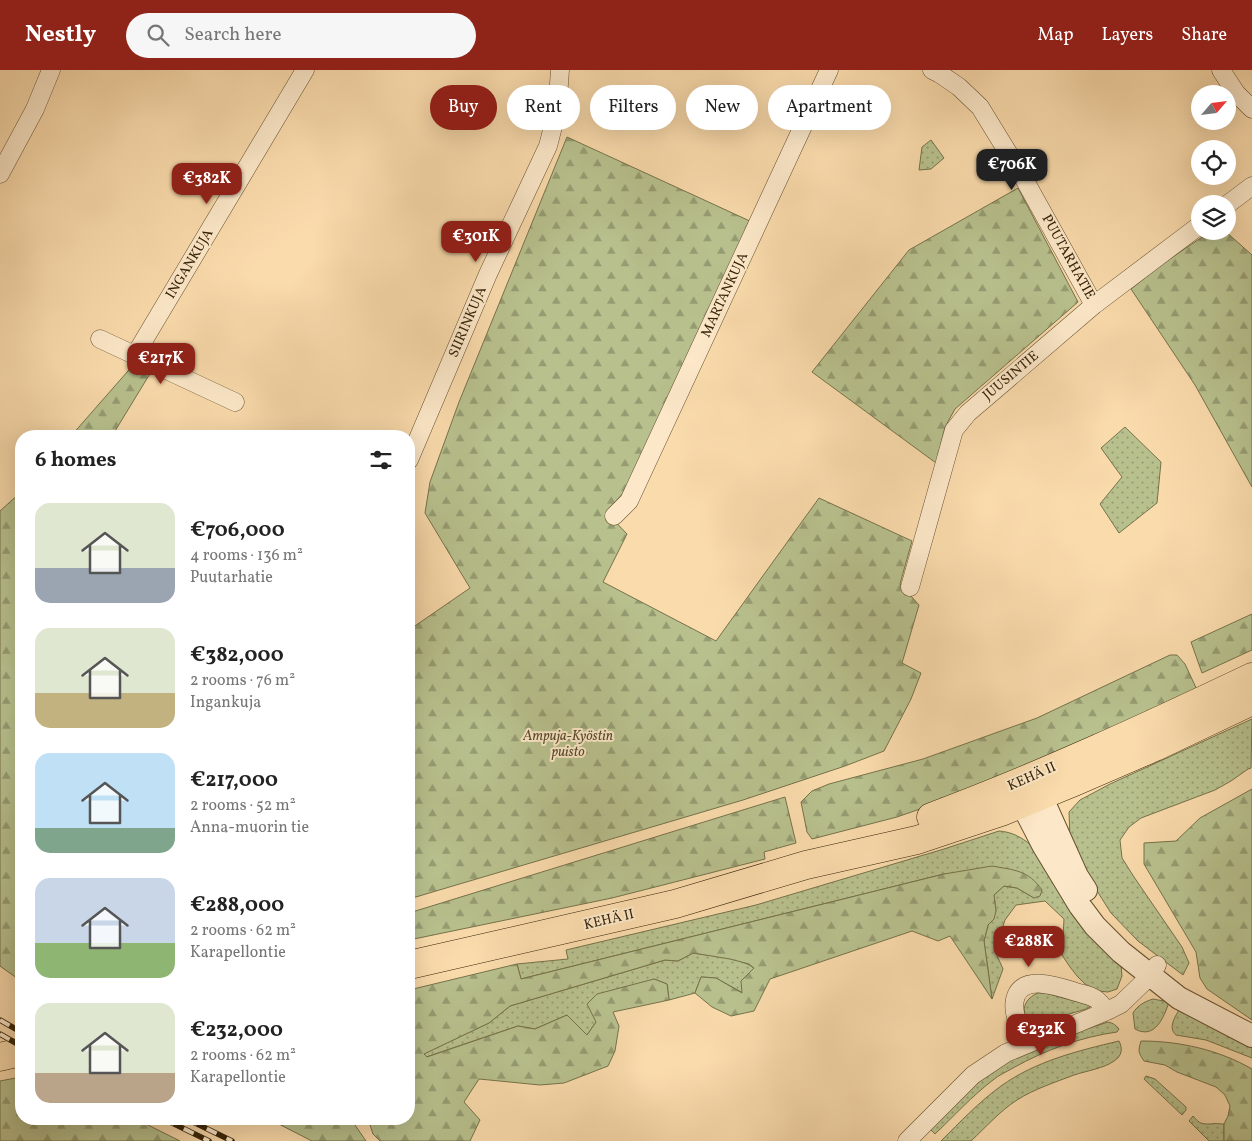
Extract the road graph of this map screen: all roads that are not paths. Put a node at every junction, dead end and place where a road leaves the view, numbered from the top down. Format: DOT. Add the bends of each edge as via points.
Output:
graph roads {
  1 [pos="50,70"];
  2 [pos="305,70"];
  3 [pos="560,70"];
  4 [pos="829,70"];
  5 [pos="932,70"];
  6 [pos="1222,70"];
  7 [pos="1252,109"];
  8 [pos="0,174"];
  9 [pos="1252,186"];
  10 [pos="1236,198"];
  11 [pos="1191,232"];
  12 [pos="1094,305"];
  13 [pos="100,339"];
  14 [pos="135,355"];
  15 [pos="235,402"];
  16 [pos="415,446"];
  17 [pos="614,516"];
  18 [pos="910,587"];
  19 [pos="1252,677"];
  20 [pos="1252,701"];
  21 [pos="1030,793"];
  22 [pos="415,964"];
  23 [pos="1153,970"];
  24 [pos="1107,1011"];
  25 [pos="1252,1035"];
  26 [pos="1027,1044"];
  27 [pos="15,1053"];
  28 [pos="0,1057"];
  29 [pos="907,1141"];
  1 -- 8 [label="street" via="35,109"];
  2 -- 14 [label="street, INGANKUJA"];
  3 -- 16 [label="street, SIIRINKUJA" via="557,111 548,146 488,274"];
  4 -- 17 [label="street, MARTANKUJA" via="629,501"];
  5 -- 12 [label="street, PUUTARHATIE" via="980,106 1024,177"];
  6 -- 7 [label="street" via="1236,93"];
  9 -- 10 [label="street"];
  11 -- 12 [label="street, JUUSINTIE"];
  12 -- 18 [label="street, JUUSINTIE" via="968,412 954,430"];
  13 -- 14 [label="street"];
  14 -- 15 [label="street"];
  19 -- 21 [label="highway, KEHÄ II" via="1146,727"];
  20 -- 21 [label="highway, KEHÄ II" via="1155,747"];
  21 -- 22 [label="highway, KEHÄ II" via="982,819 917,840 806,865 675,904"];
  21 -- 23 [label="street" via="1043,845 1080,906 1121,952"];
  23 -- 24 [label="street" via="1121,1004"];
  23 -- 25 [label="street" via="1179,998"];
  24 -- 26 [label="street"];
  24 -- 26 [label="street" via="1096,998 1051,984 1028,984 1019,991 1015,1004"];
  26 -- 29 [label="street" via="1006,1052 973,1075"];
  27 -- 28 [label="highway"];
}
